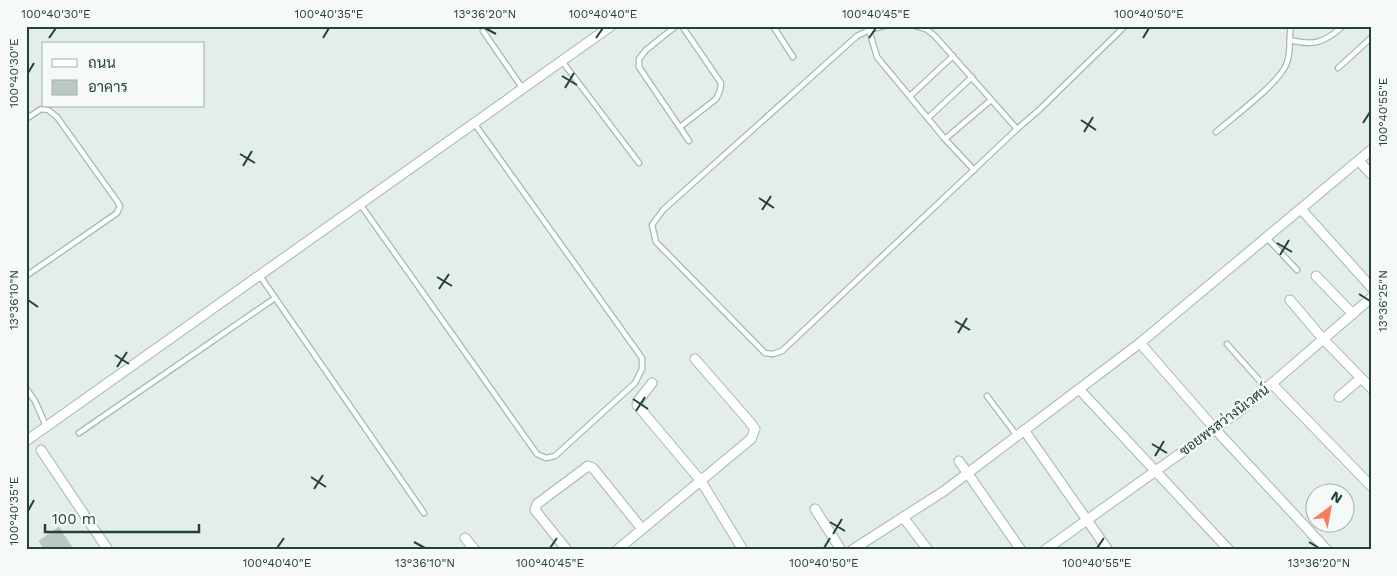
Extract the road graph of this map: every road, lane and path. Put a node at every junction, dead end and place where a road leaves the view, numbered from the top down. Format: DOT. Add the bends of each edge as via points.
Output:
graph roads {
  1 [pos="611,26"];
  2 [pos="676,26"];
  3 [pos="682,26"];
  4 [pos="773,26"];
  5 [pos="884,26"];
  6 [pos="915,26"];
  7 [pos="1125,26"];
  8 [pos="1291,26"];
  9 [pos="1343,26"];
  10 [pos="869,30"];
  11 [pos="483,31"];
  12 [pos="1371,38"];
  13 [pos="1290,40"];
  14 [pos="953,56"];
  15 [pos="793,57"];
  16 [pos="562,61"];
  17 [pos="1338,68"];
  18 [pos="972,78"];
  19 [pos="523,89"];
  20 [pos="910,96"];
  21 [pos="991,100"];
  22 [pos="928,118"];
  23 [pos="26,119"];
  24 [pos="474,123"];
  25 [pos="680,127"];
  26 [pos="1017,129"];
  27 [pos="1216,132"];
  28 [pos="945,139"];
  29 [pos="689,141"];
  30 [pos="1371,150"];
  31 [pos="1359,161"];
  32 [pos="639,163"];
  33 [pos="974,170"];
  34 [pos="1371,174"];
  35 [pos="360,204"];
  36 [pos="1301,209"];
  37 [pos="1267,238"];
  38 [pos="1297,270"];
  39 [pos="26,276"];
  40 [pos="260,276"];
  41 [pos="1316,276"];
  42 [pos="1371,287"];
  43 [pos="274,298"];
  44 [pos="1371,298"];
  45 [pos="1290,300"];
  46 [pos="1353,314"];
  47 [pos="1324,339"];
  48 [pos="1140,343"];
  49 [pos="1228,344"];
  50 [pos="696,360"];
  51 [pos="1361,378"];
  52 [pos="652,383"];
  53 [pos="1269,386"];
  54 [pos="26,388"];
  55 [pos="1371,388"];
  56 [pos="1079,389"];
  57 [pos="987,396"];
  58 [pos="1339,397"];
  59 [pos="47,427"];
  60 [pos="1214,429"];
  61 [pos="79,432"];
  62 [pos="1021,433"];
  63 [pos="26,441"];
  64 [pos="42,450"];
  65 [pos="959,461"];
  66 [pos="1156,470"];
  67 [pos="967,474"];
  68 [pos="701,481"];
  69 [pos="1371,486"];
  70 [pos="815,510"];
  71 [pos="424,513"];
  72 [pos="903,517"];
  73 [pos="1087,520"];
  74 [pos="642,529"];
  75 [pos="465,538"];
  76 [pos="1322,548"];
  77 [pos="108,550"];
  78 [pos="475,550"];
  79 [pos="567,550"];
  80 [pos="617,550"];
  81 [pos="743,550"];
  82 [pos="841,550"];
  83 [pos="852,550"];
  84 [pos="928,550"];
  85 [pos="1021,550"];
  86 [pos="1045,550"];
  87 [pos="1108,550"];
  88 [pos="1229,550"];
  1 -- 16 [label="street"];
  2 -- 25 [label="lane" via="646,50 639,59 639,67"];
  3 -- 25 [label="lane" via="721,83 716,99"];
  4 -- 15 [label="lane"];
  5 -- 10 [label="lane"];
  6 -- 14 [label="lane" via="935,36"];
  7 -- 26 [label="lane"];
  8 -- 13 [label="lane"];
  9 -- 13 [label="lane" via="1322,42 1306,44"];
  10 -- 20 [label="lane" via="878,57"];
  10 -- 33 [label="lane" via="857,36 663,210 652,225 656,242 765,353 773,354 782,351"];
  11 -- 19 [label="lane"];
  12 -- 17 [label="lane"];
  13 -- 27 [label="lane" via="1286,65 1275,81"];
  14 -- 18 [label="lane"];
  14 -- 20 [label="lane"];
  16 -- 19 [label="street"];
  16 -- 32 [label="lane"];
  18 -- 21 [label="lane"];
  18 -- 22 [label="lane"];
  19 -- 24 [label="street"];
  20 -- 22 [label="lane"];
  21 -- 26 [label="lane"];
  21 -- 28 [label="lane"];
  22 -- 28 [label="lane"];
  23 -- 39 [label="lane" via="41,109 57,117 120,206 117,213"];
  24 -- 35 [label="street"];
  24 -- 35 [label="lane" via="642,358 642,369 635,383 555,456 546,458 537,454"];
  25 -- 29 [label="lane"];
  26 -- 33 [label="lane"];
  28 -- 33 [label="lane"];
  30 -- 31 [label="street"];
  31 -- 34 [label="street"];
  31 -- 36 [label="street"];
  35 -- 40 [label="street"];
  36 -- 37 [label="street"];
  36 -- 42 [label="street"];
  37 -- 38 [label="lane"];
  37 -- 48 [label="street"];
  40 -- 43 [label="lane"];
  40 -- 59 [label="street"];
  41 -- 46 [label="street"];
  43 -- 61 [label="lane"];
  43 -- 71 [label="lane"];
  44 -- 46 [label="street, ซอยพรสว่างนิเวศน์"];
  45 -- 47 [label="street"];
  46 -- 47 [label="street, ซอยพรสว่างนิเวศน์"];
  47 -- 51 [label="street"];
  47 -- 53 [label="street, ซอยพรสว่างนิเวศน์"];
  48 -- 56 [label="street"];
  48 -- 60 [label="street"];
  49 -- 53 [label="lane"];
  50 -- 68 [label="street" via="755,430 751,439"];
  51 -- 55 [label="street"];
  51 -- 58 [label="street"];
  52 -- 68 [label="street" via="637,405"];
  53 -- 60 [label="street, ซอยพรสว่างนิเวศน์"];
  53 -- 69 [label="street"];
  54 -- 59 [label="lane"];
  56 -- 62 [label="street"];
  56 -- 66 [label="street"];
  57 -- 62 [label="lane"];
  59 -- 63 [label="street"];
  60 -- 66 [label="street, ซอยพรสว่างนิเวศน์"];
  60 -- 76 [label="street"];
  62 -- 67 [label="street"];
  62 -- 73 [label="street"];
  64 -- 77 [label="street"];
  65 -- 67 [label="street"];
  66 -- 73 [label="street, ซอยพรสว่างนิเวศน์"];
  66 -- 88 [label="street"];
  67 -- 72 [label="street"];
  67 -- 85 [label="street"];
  68 -- 74 [label="street"];
  68 -- 81 [label="street"];
  70 -- 82 [label="street"];
  72 -- 83 [label="street"];
  72 -- 84 [label="street"];
  73 -- 86 [label="street, ซอยพรสว่างนิเวศน์"];
  73 -- 87 [label="street"];
  74 -- 79 [label="street" via="588,466 535,508"];
  74 -- 80 [label="street"];
  75 -- 78 [label="street"];
}
